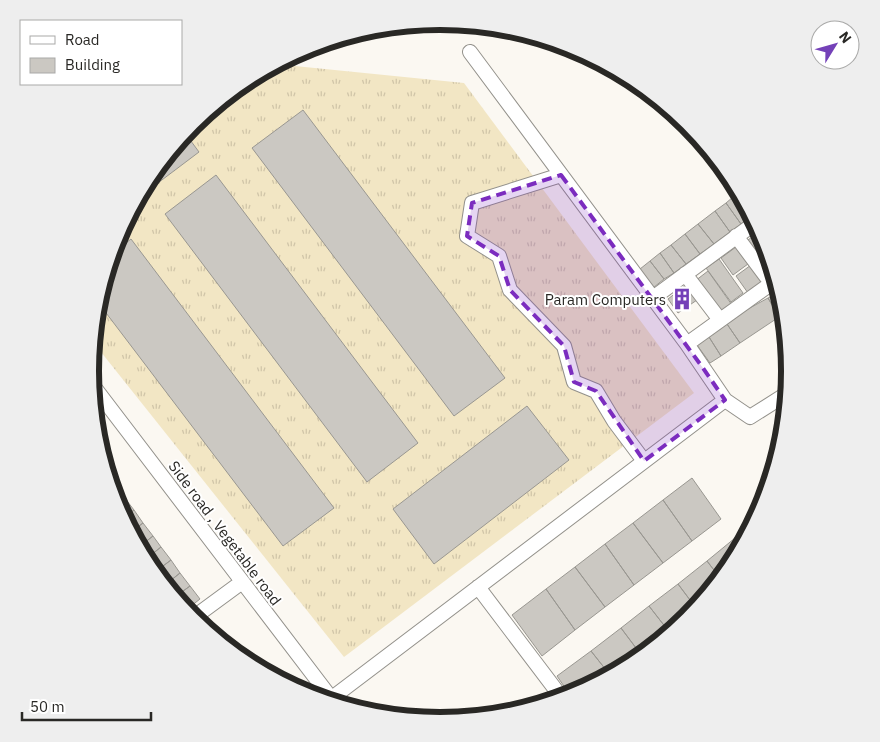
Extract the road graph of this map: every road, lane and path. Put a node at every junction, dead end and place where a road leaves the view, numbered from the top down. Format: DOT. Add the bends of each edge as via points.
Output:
graph roads {
  1 [pos="470,52"];
  2 [pos="562,174"];
  3 [pos="749,227"];
  4 [pos="736,236"];
  5 [pos="766,271"];
  6 [pos="685,274"];
  7 [pos="769,284"];
  8 [pos="653,298"];
  9 [pos="720,320"];
  10 [pos="687,344"];
  11 [pos="100,395"];
  12 [pos="780,398"];
  13 [pos="725,400"];
  14 [pos="644,460"];
  15 [pos="242,582"];
  16 [pos="478,587"];
  17 [pos="200,613"];
  18 [pos="557,691"];
  19 [pos="324,692"];
  20 [pos="337,696"];
  1 -- 2 [label="street"];
  2 -- 8 [label="street"];
  2 -- 14 [label="street" via="472,203 467,236 499,256 510,290 564,346 574,382 596,391"];
  3 -- 4 [label="street"];
  4 -- 5 [label="street"];
  4 -- 6 [label="street"];
  6 -- 8 [label="street"];
  6 -- 9 [label="street"];
  7 -- 9 [label="street"];
  8 -- 10 [label="street"];
  9 -- 10 [label="street"];
  10 -- 13 [label="street"];
  11 -- 15 [label="street, Side road , Vegetable road"];
  12 -- 13 [label="street" via="750,417"];
  13 -- 14 [label="street"];
  14 -- 16 [label="street"];
  15 -- 17 [label="street"];
  15 -- 19 [label="street, Side road , Vegetable road"];
  16 -- 18 [label="street"];
  16 -- 20 [label="street"];
}
